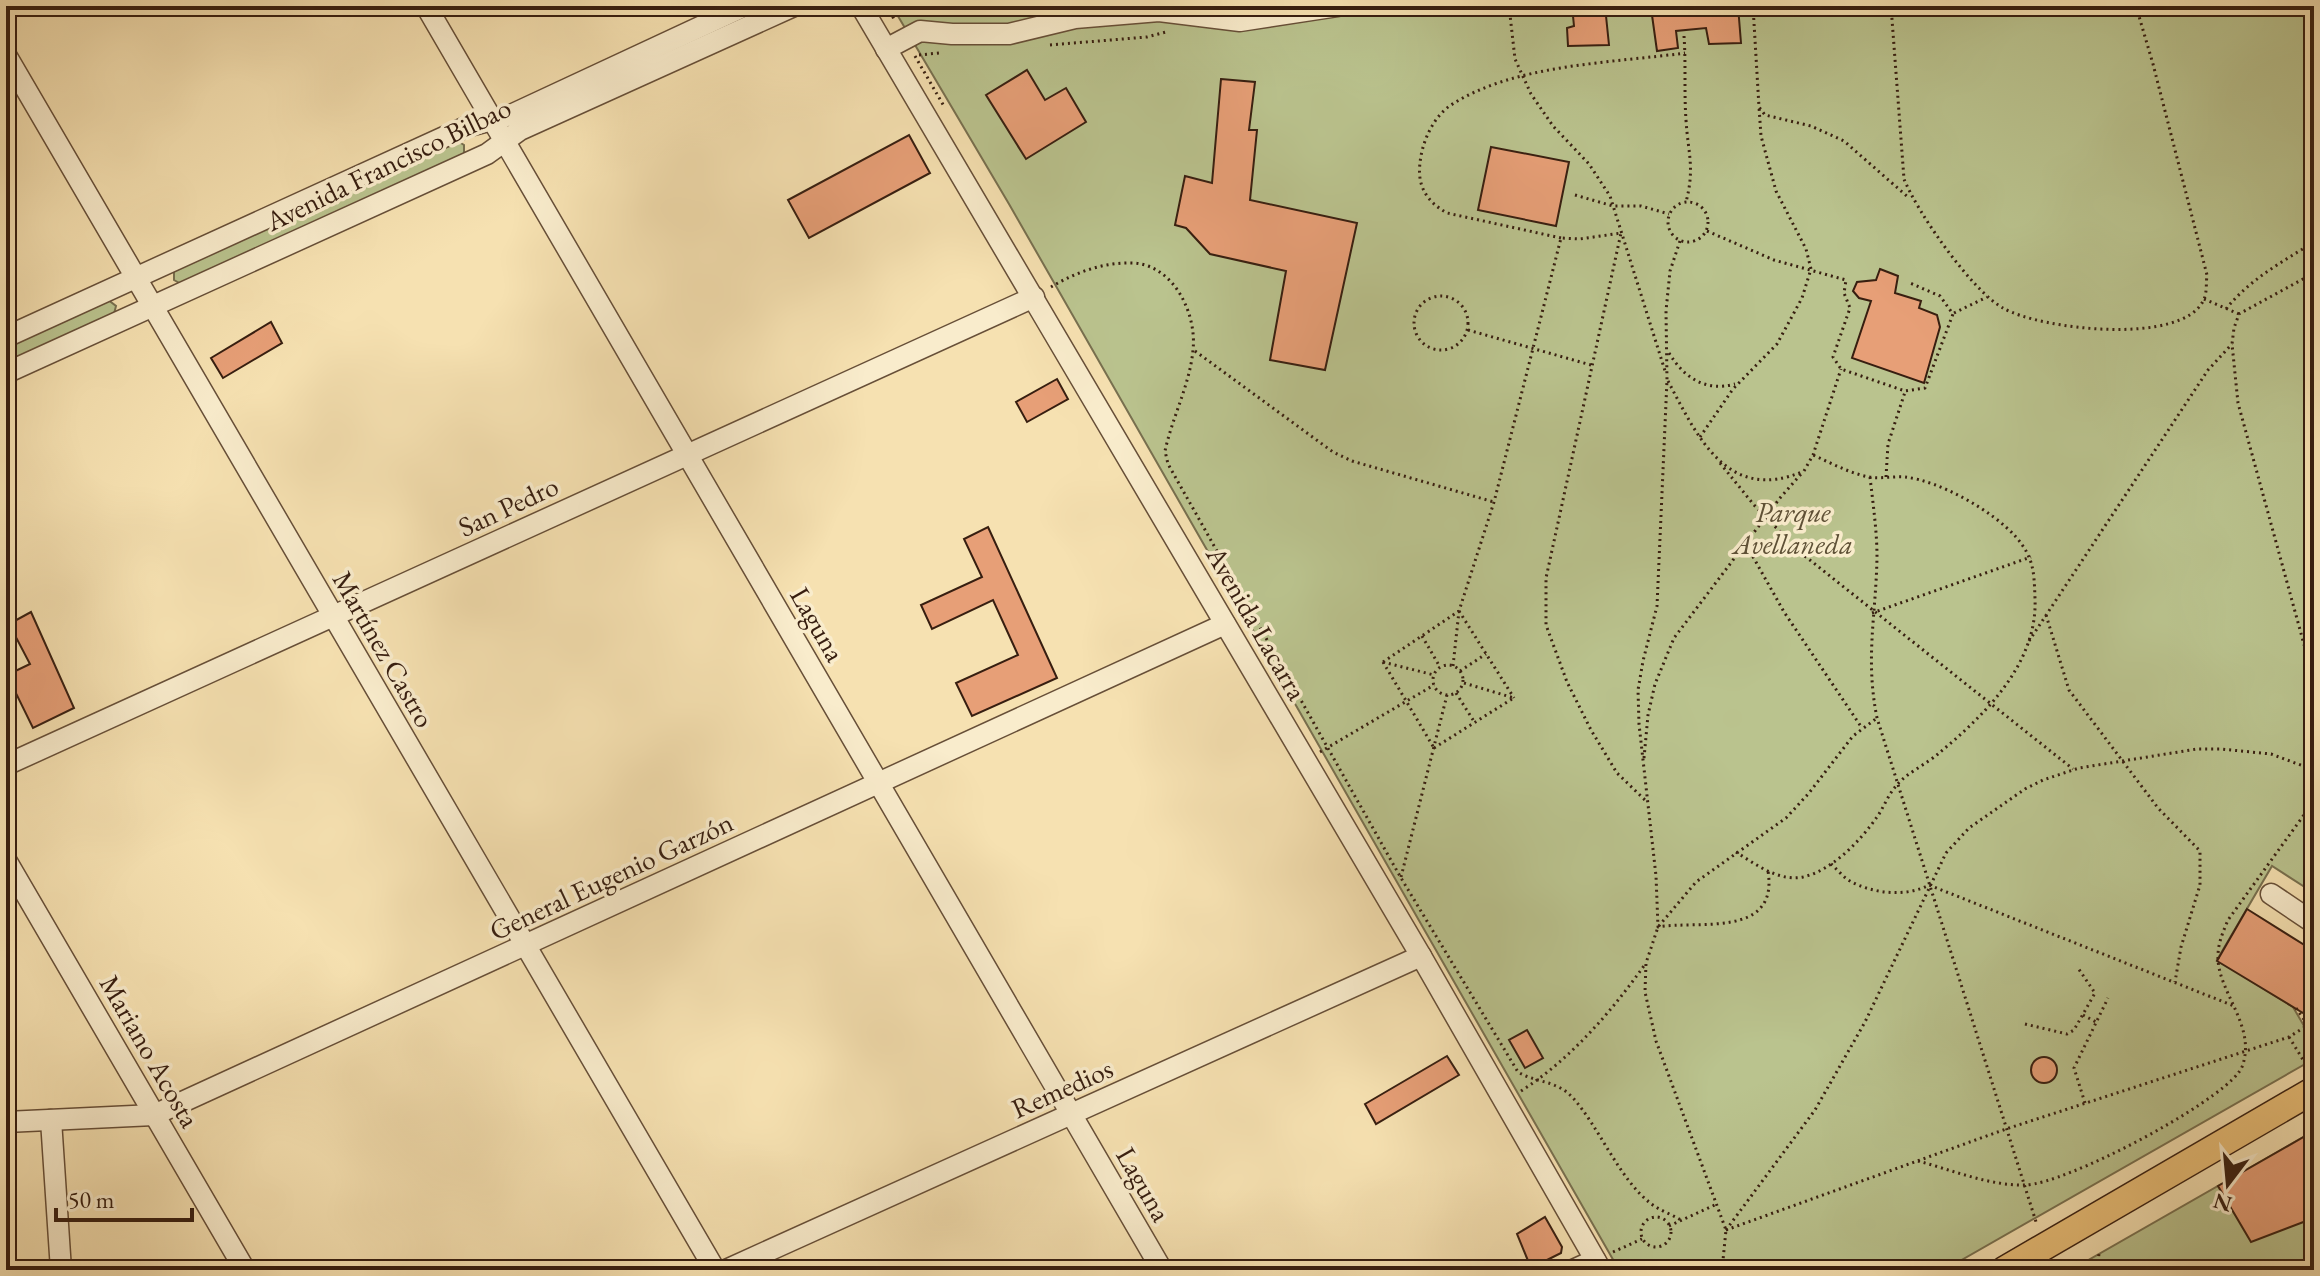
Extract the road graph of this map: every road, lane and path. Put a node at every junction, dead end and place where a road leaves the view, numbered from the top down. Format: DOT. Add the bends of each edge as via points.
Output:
graph roads {
  1 [pos="426,6"];
  2 [pos="745,6"];
  3 [pos="794,6"];
  4 [pos="861,6"];
  5 [pos="1374,6"];
  6 [pos="1509,6"];
  7 [pos="1753,6"];
  8 [pos="1891,6"];
  9 [pos="2136,6"];
  10 [pos="1341,8"];
  11 [pos="1170,30"];
  12 [pos="1684,36"];
  13 [pos="1039,46"];
  14 [pos="886,49"];
  15 [pos="946,53"];
  16 [pos="1685,53"];
  17 [pos="6,55"];
  18 [pos="915,55"];
  19 [pos="1522,74"];
  20 [pos="1759,107"];
  21 [pos="492,120"];
  22 [pos="504,142"];
  23 [pos="1575,195"];
  24 [pos="1912,201"];
  25 [pos="1686,202"];
  26 [pos="1613,206"];
  27 [pos="1669,214"];
  28 [pos="1707,231"];
  29 [pos="1621,233"];
  30 [pos="1561,238"];
  31 [pos="1680,241"];
  32 [pos="2314,242"];
  33 [pos="1811,269"];
  34 [pos="2314,273"];
  35 [pos="135,277"];
  36 [pos="1910,283"];
  37 [pos="1034,297"];
  38 [pos="1987,297"];
  39 [pos="2204,299"];
  40 [pos="152,307"];
  41 [pos="2226,309"];
  42 [pos="1953,314"];
  43 [pos="2239,314"];
  44 [pos="1468,330"];
  45 [pos="6,337"];
  46 [pos="2232,344"];
  47 [pos="1534,348"];
  48 [pos="1194,350"];
  49 [pos="1666,350"];
  50 [pos="1592,366"];
  51 [pos="1841,369"];
  52 [pos="6,373"];
  53 [pos="1667,380"];
  54 [pos="1739,383"];
  55 [pos="1905,391"];
  56 [pos="1700,437"];
  57 [pos="687,455"];
  58 [pos="1813,455"];
  59 [pos="1715,457"];
  60 [pos="1804,471"];
  61 [pos="1870,477"];
  62 [pos="1886,477"];
  63 [pos="1494,502"];
  64 [pos="1766,518"];
  65 [pos="1747,546"];
  66 [pos="2031,557"];
  67 [pos="1459,611"];
  68 [pos="1872,613"];
  69 [pos="2046,615"];
  70 [pos="334,618"];
  71 [pos="1225,624"];
  72 [pos="1422,636"];
  73 [pos="2028,643"];
  74 [pos="1486,654"];
  75 [pos="1383,662"];
  76 [pos="1453,666"];
  77 [pos="1440,667"];
  78 [pos="1460,671"];
  79 [pos="1434,675"];
  80 [pos="2314,681"];
  81 [pos="1463,683"];
  82 [pos="1434,685"];
  83 [pos="1456,693"];
  84 [pos="1447,695"];
  85 [pos="1514,698"];
  86 [pos="1407,702"];
  87 [pos="1991,704"];
  88 [pos="1877,718"];
  89 [pos="1475,723"];
  90 [pos="1862,729"];
  91 [pos="1326,748"];
  92 [pos="1434,748"];
  93 [pos="1305,760"];
  94 [pos="2122,761"];
  95 [pos="6,765"];
  96 [pos="1643,770"];
  97 [pos="2073,770"];
  98 [pos="2314,770"];
  99 [pos="1897,783"];
  100 [pos="879,784"];
  101 [pos="1646,801"];
  102 [pos="2314,801"];
  103 [pos="1736,852"];
  104 [pos="6,860"];
  105 [pos="1831,864"];
  106 [pos="1768,871"];
  107 [pos="1401,878"];
  108 [pos="1929,885"];
  109 [pos="2271,894"];
  110 [pos="1395,912"];
  111 [pos="2314,923"];
  112 [pos="1658,927"];
  113 [pos="524,946"];
  114 [pos="1421,956"];
  115 [pos="1646,963"];
  116 [pos="2078,968"];
  117 [pos="2175,983"];
  118 [pos="2108,998"];
  119 [pos="2236,1007"];
  120 [pos="2296,1008"];
  121 [pos="2083,1015"];
  122 [pos="2096,1022"];
  123 [pos="2025,1024"];
  124 [pos="2311,1026"];
  125 [pos="2289,1037"];
  126 [pos="2246,1051"];
  127 [pos="2314,1077"];
  128 [pos="1540,1079"];
  129 [pos="2314,1090"];
  130 [pos="1505,1102"];
  131 [pos="2085,1103"];
  132 [pos="154,1115"];
  133 [pos="1071,1115"];
  134 [pos="51,1120"];
  135 [pos="6,1122"];
  136 [pos="2006,1129"];
  137 [pos="1918,1161"];
  138 [pos="2024,1185"];
  139 [pos="1717,1204"];
  140 [pos="1681,1220"];
  141 [pos="1669,1226"];
  142 [pos="1726,1230"];
  143 [pos="1642,1239"];
  144 [pos="2044,1247"];
  145 [pos="2099,1254"];
  146 [pos="1598,1265"];
  147 [pos="2097,1268"];
  148 [pos="61,1270"];
  149 [pos="245,1270"];
  150 [pos="715,1270"];
  151 [pos="726,1270"];
  152 [pos="1162,1270"];
  153 [pos="1573,1270"];
  154 [pos="1722,1270"];
  155 [pos="2004,1270"];
  156 [pos="2077,1270"];
  157 [pos="2114,1270"];
  1 -- 21 [label="street, Laguna"];
  2 -- 21 [label="street, Avenida Francisco Bilbao"];
  3 -- 22 [label="street, Avenida Francisco Bilbao" via="520,130"];
  4 -- 14 [label="street, Avenida Lacarra"];
  5 -- 10 [label="path"];
  6 -- 19 [label="path" via="1515,59"];
  7 -- 20 [label="path"];
  8 -- 24 [label="path" via="1904,179"];
  9 -- 39 [label="path" via="2207,275"];
  10 -- 14 [label="street" via="1240,21 1159,11 1075,18 1009,34 920,31"];
  11 -- 13 [label="path" via="1147,37"];
  12 -- 16 [label="path"];
  14 -- 37 [label="street, Avenida Lacarra"];
  15 -- 18 [label="path"];
  16 -- 19 [label="path"];
  16 -- 25 [label="path" via="1692,167"];
  17 -- 35 [label="street, Martínez Castro"];
  19 -- 26 [label="path" via="1553,126 1589,164"];
  19 -- 30 [label="path" via="1449,106 1421,148 1422,190 1447,213"];
  20 -- 24 [label="path" via="1772,119 1811,126 1844,141"];
  20 -- 33 [label="path" via="1776,191"];
  21 -- 22 [label="street, Laguna"];
  21 -- 35 [label="street, Avenida Francisco Bilbao" via="466,127"];
  22 -- 40 [label="street, Avenida Francisco Bilbao"];
  22 -- 57 [label="street, Laguna"];
  23 -- 26 [label="path"];
  24 -- 38 [label="path"];
  25 -- 27 [label="path"];
  25 -- 28 [label="path" via="1704,210"];
  26 -- 27 [label="path"];
  26 -- 29 [label="path"];
  27 -- 31 [label="path" via="1671,234"];
  28 -- 31 [label="path" via="1690,243"];
  28 -- 33 [label="path" via="1774,260"];
  29 -- 30 [label="path"];
  29 -- 50 [label="path"];
  29 -- 53 [label="path"];
  30 -- 47 [label="path"];
  31 -- 49 [label="path" via="1667,292"];
  32 -- 41 [label="path" via="2255,279"];
  33 -- 51 [label="path" via="1846,280 1850,308 1833,357"];
  33 -- 54 [label="path" via="1777,344"];
  34 -- 43 [label="path"];
  35 -- 40 [label="street, Martínez Castro"];
  35 -- 45 [label="street, Avenida Francisco Bilbao"];
  36 -- 42 [label="path" via="1940,296"];
  37 -- 48 [label="path" via="1095,267 1136,263 1157,271 1187,304"];
  37 -- 57 [label="street, San Pedro"];
  37 -- 71 [label="street, Avenida Lacarra"];
  38 -- 39 [label="path" via="2005,310 2051,323 2146,329 2191,314"];
  38 -- 42 [label="path"];
  39 -- 41 [label="path"];
  40 -- 52 [label="street, Avenida Francisco Bilbao"];
  40 -- 70 [label="street, Martínez Castro"];
  41 -- 43 [label="path"];
  42 -- 55 [label="path" via="1925,388"];
  43 -- 46 [label="path"];
  44 -- 44 [label="path" via="1466,311 1444,296 1426,301 1415,316 1416,333 1434,349 1459,344"];
  44 -- 47 [label="path"];
  46 -- 69 [label="path" via="2208,370"];
  46 -- 80 [label="path" via="2238,403"];
  47 -- 50 [label="path"];
  47 -- 63 [label="path"];
  48 -- 63 [label="path" via="1333,452"];
  48 -- 91 [label="path" via="1165,451 1168,464"];
  49 -- 53 [label="path"];
  49 -- 54 [label="path" via="1680,371 1702,383 1721,388"];
  50 -- 101 [label="path" via="1546,578 1546,625 1591,730 1617,773"];
  51 -- 55 [label="path"];
  51 -- 58 [label="path"];
  53 -- 56 [label="path"];
  53 -- 96 [label="path" via="1657,606 1638,690"];
  54 -- 56 [label="path"];
  55 -- 62 [label="path" via="1888,444"];
  56 -- 59 [label="path"];
  57 -- 70 [label="street, San Pedro"];
  57 -- 100 [label="street, Laguna"];
  58 -- 60 [label="path"];
  58 -- 61 [label="path"];
  59 -- 60 [label="path" via="1752,480 1770,481"];
  59 -- 64 [label="path"];
  60 -- 64 [label="path"];
  61 -- 62 [label="path"];
  61 -- 68 [label="path" via="1877,554"];
  62 -- 66 [label="path" via="1924,481 1953,493 2014,535"];
  63 -- 67 [label="path"];
  64 -- 65 [label="path"];
  64 -- 68 [label="path"];
  65 -- 90 [label="path"];
  65 -- 96 [label="path" via="1674,638 1655,684"];
  66 -- 68 [label="path"];
  66 -- 73 [label="path" via="2036,607"];
  67 -- 72 [label="path"];
  67 -- 74 [label="path"];
  67 -- 76 [label="path"];
  68 -- 87 [label="path"];
  68 -- 88 [label="path" via="1871,689"];
  69 -- 73 [label="path"];
  69 -- 94 [label="path" via="2069,690"];
  70 -- 95 [label="street, San Pedro"];
  70 -- 113 [label="street, Martínez Castro"];
  71 -- 93 [label="street, Avenida Lacarra"];
  71 -- 100 [label="street, General Eugenio Garzón"];
  72 -- 75 [label="path"];
  72 -- 77 [label="path"];
  73 -- 87 [label="path" via="2009,683"];
  74 -- 78 [label="path"];
  74 -- 85 [label="path"];
  75 -- 79 [label="path"];
  75 -- 86 [label="path"];
  76 -- 77 [label="path"];
  76 -- 78 [label="path"];
  77 -- 79 [label="path"];
  78 -- 81 [label="path"];
  79 -- 82 [label="path"];
  81 -- 83 [label="path"];
  81 -- 85 [label="path"];
  82 -- 84 [label="path"];
  82 -- 86 [label="path"];
  83 -- 84 [label="path"];
  83 -- 89 [label="path"];
  84 -- 92 [label="path"];
  85 -- 89 [label="path"];
  86 -- 91 [label="path"];
  86 -- 92 [label="path"];
  87 -- 97 [label="path"];
  87 -- 99 [label="path" via="1939,753"];
  88 -- 90 [label="path"];
  88 -- 99 [label="path"];
  89 -- 92 [label="path"];
  90 -- 103 [label="path" via="1786,818"];
  91 -- 93 [label="path"];
  91 -- 107 [label="path"];
  92 -- 107 [label="path"];
  93 -- 110 [label="street, Avenida Lacarra"];
  94 -- 97 [label="path"];
  94 -- 98 [label="path" via="2197,749 2245,750"];
  94 -- 117 [label="path" via="2200,851 2200,885"];
  96 -- 101 [label="path"];
  97 -- 108 [label="path" via="2025,789 1969,828 1946,853"];
  99 -- 105 [label="path" via="1876,817"];
  99 -- 108 [label="path"];
  100 -- 113 [label="street, General Eugenio Garzón"];
  100 -- 133 [label="street, Laguna"];
  101 -- 112 [label="path"];
  102 -- 119 [label="path" via="2228,920 2219,970"];
  103 -- 106 [label="path"];
  103 -- 112 [label="path" via="1696,882"];
  104 -- 132 [label="street, Mariano Acosta"];
  105 -- 106 [label="path" via="1803,877"];
  105 -- 108 [label="path" via="1850,881 1894,893"];
  106 -- 112 [label="path" via="1767,897 1745,918 1730,924"];
  107 -- 110 [label="path"];
  107 -- 128 [label="path" via="1518,1072"];
  108 -- 117 [label="path"];
  108 -- 136 [label="path"];
  108 -- 142 [label="path" via="1865,1022 1815,1110"];
  109 -- 111 [label="street"];
  110 -- 114 [label="street, Avenida Lacarra"];
  112 -- 115 [label="path"];
  113 -- 132 [label="street, General Eugenio Garzón"];
  113 -- 150 [label="street, Martínez Castro"];
  114 -- 130 [label="street, Avenida Lacarra"];
  114 -- 133 [label="street, Remedios"];
  115 -- 128 [label="path" via="1578,1045"];
  115 -- 139 [label="path" via="1645,992 1656,1041"];
  116 -- 121 [label="path" via="2095,993"];
  117 -- 119 [label="path"];
  118 -- 122 [label="path"];
  119 -- 126 [label="path"];
  120 -- 124 [label="path"];
  121 -- 122 [label="path"];
  121 -- 123 [label="path" via="2067,1034"];
  122 -- 131 [label="path" via="2074,1068"];
  124 -- 125 [label="path"];
  125 -- 126 [label="path"];
  125 -- 127 [label="path"];
  126 -- 131 [label="path"];
  126 -- 138 [label="path" via="2234,1078 2191,1112 2111,1154"];
  128 -- 130 [label="path"];
  128 -- 140 [label="path" via="1572,1096 1649,1203"];
  129 -- 144 [label="main road"];
  130 -- 146 [label="street, Avenida Lacarra"];
  131 -- 136 [label="path"];
  132 -- 134 [label="street, General Eugenio Garzón"];
  132 -- 149 [label="street, Mariano Acosta"];
  133 -- 151 [label="street, Remedios"];
  133 -- 152 [label="street, Laguna"];
  134 -- 135 [label="street, General Eugenio Garzón"];
  134 -- 148 [label="street"];
  136 -- 137 [label="path"];
  136 -- 138 [label="path"];
  137 -- 138 [label="path"];
  137 -- 142 [label="path"];
  138 -- 144 [label="path"];
  139 -- 140 [label="path"];
  139 -- 142 [label="path"];
  140 -- 141 [label="path"];
  141 -- 143 [label="path" via="1668,1241 1660,1247"];
  141 -- 143 [label="path" via="1658,1217 1649,1218 1642,1225"];
  142 -- 154 [label="path"];
  143 -- 146 [label="path"];
  144 -- 155 [label="main road"];
  145 -- 147 [label="path"];
  146 -- 153 [label="street"];
  147 -- 156 [label="path"];
  147 -- 157 [label="path"];
}
